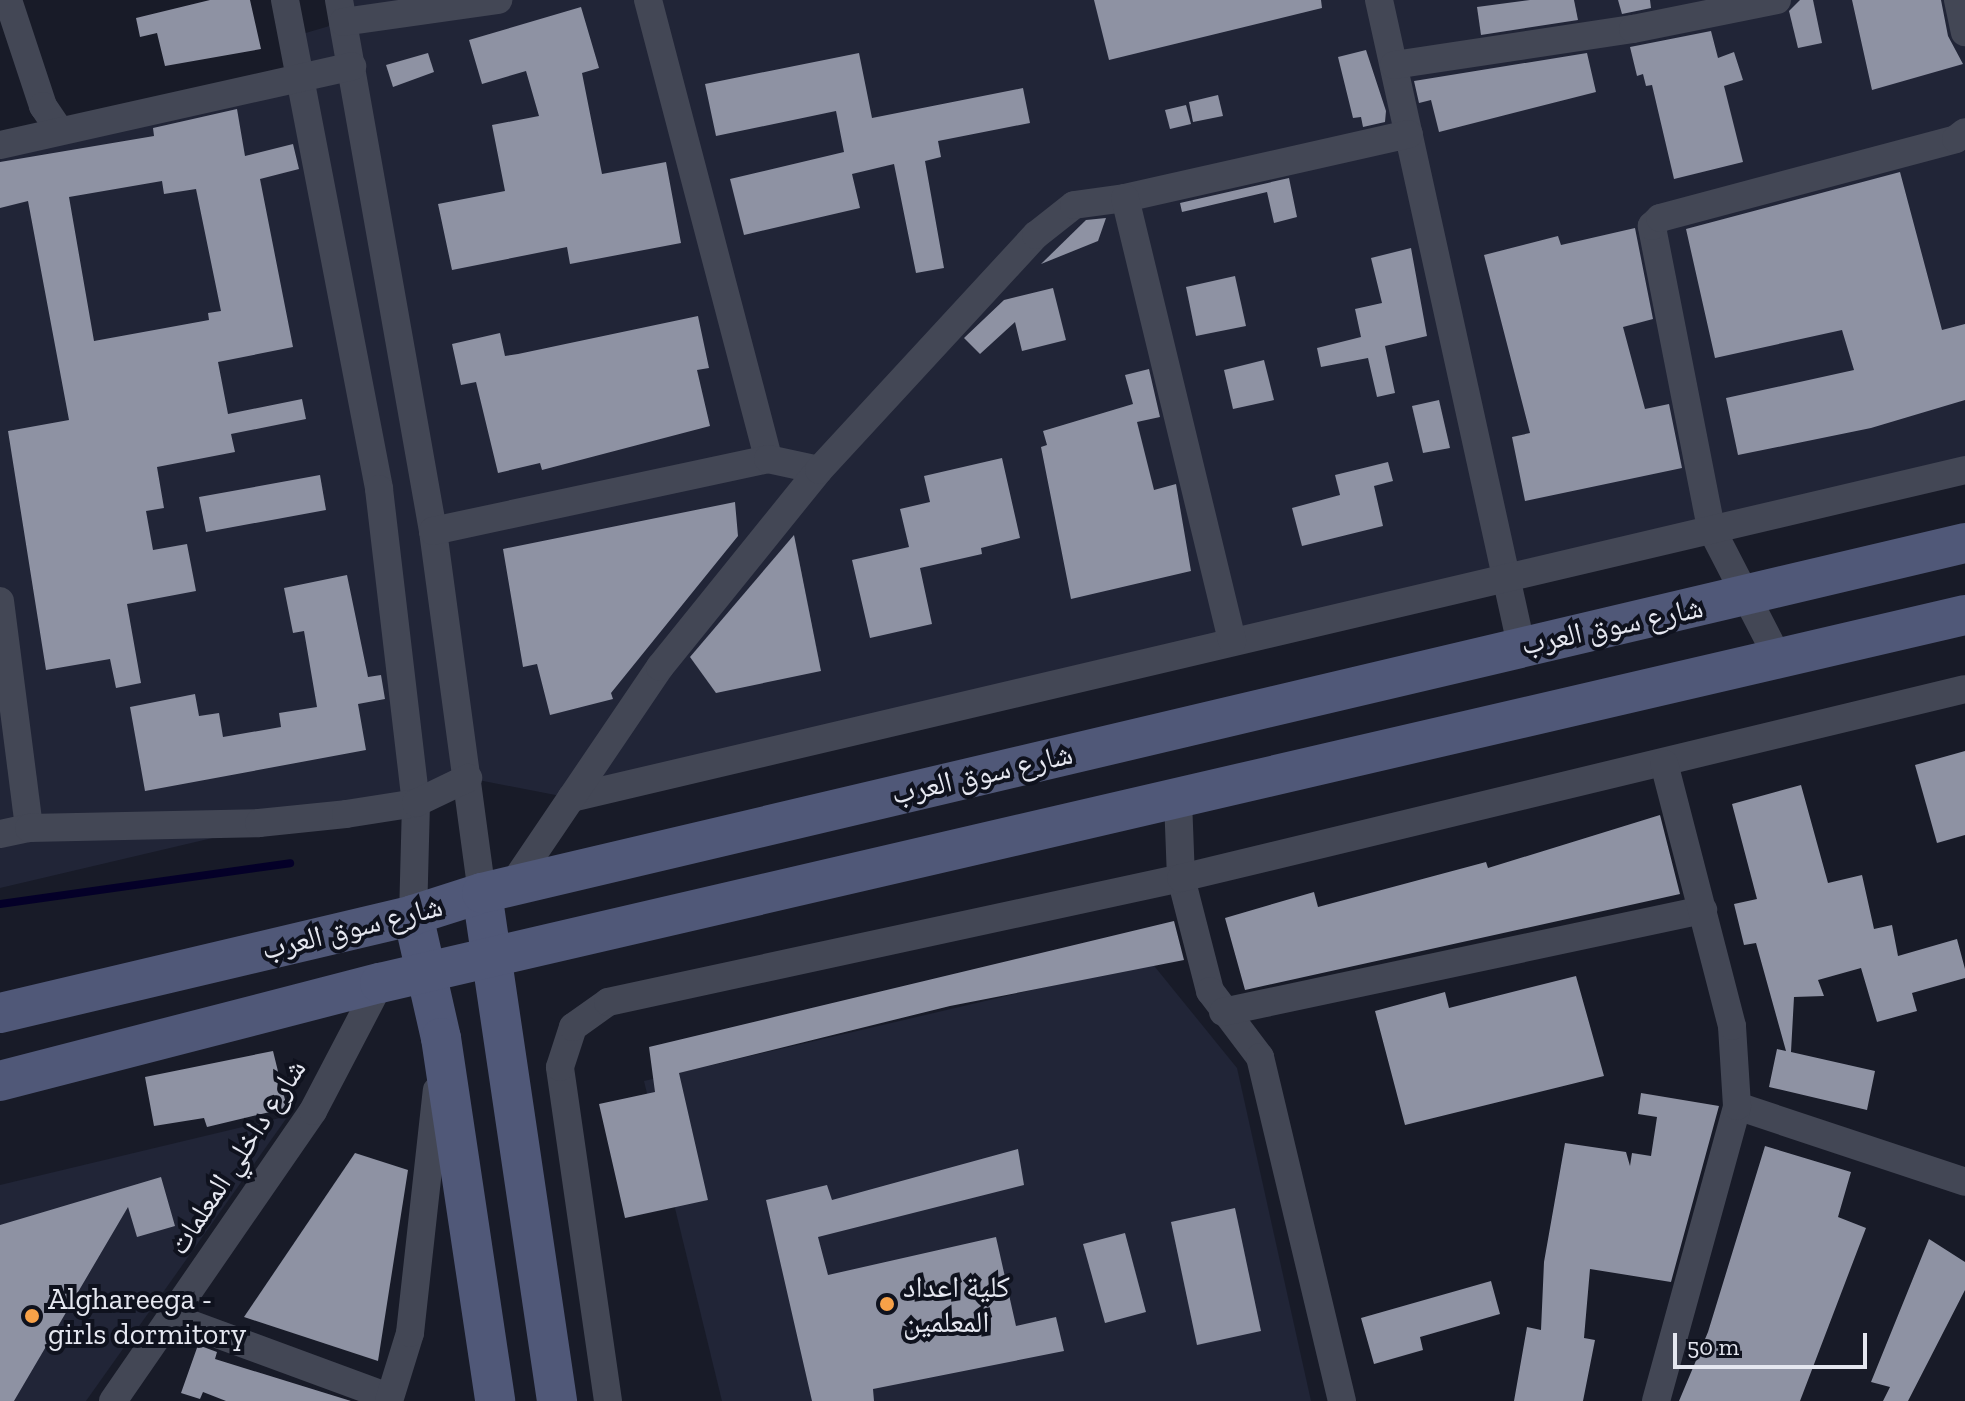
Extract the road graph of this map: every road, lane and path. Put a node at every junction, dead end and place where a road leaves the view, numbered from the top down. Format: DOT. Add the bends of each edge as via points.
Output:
graph roads {
  1 [pos="8,0"];
  2 [pos="285,0"];
  3 [pos="498,0"];
  4 [pos="648,0"];
  5 [pos="1379,0"];
  6 [pos="1777,0"];
  7 [pos="1958,0"];
  8 [pos="341,11"];
  9 [pos="1965,32"];
  10 [pos="1394,65"];
  11 [pos="352,66"];
  12 [pos="299,74"];
  13 [pos="60,131"];
  14 [pos="1965,132"];
  15 [pos="1409,134"];
  16 [pos="0,145"];
  17 [pos="1125,198"];
  18 [pos="768,459"];
  19 [pos="819,470"];
  20 [pos="1965,470"];
  21 [pos="1711,528"];
  22 [pos="433,531"];
  23 [pos="1965,543"];
  24 [pos="1505,577"];
  25 [pos="1751,596"];
  26 [pos="0,601"];
  27 [pos="1965,615"];
  28 [pos="1232,641"];
  29 [pos="1521,645"];
  30 [pos="1778,658"];
  31 [pos="1965,689"];
  32 [pos="1664,764"];
  33 [pos="468,778"];
  34 [pos="571,798"];
  35 [pos="1178,800"];
  36 [pos="416,803"];
  37 [pos="29,828"];
  38 [pos="0,834"];
  39 [pos="1181,878"];
  40 [pos="496,890"];
  41 [pos="1703,910"];
  42 [pos="413,915"];
  43 [pos="492,957"];
  44 [pos="428,975"];
  45 [pos="380,983"];
  46 [pos="1223,1012"];
  47 [pos="0,1013"];
  48 [pos="441,1038"];
  49 [pos="0,1081"];
  50 [pos="1737,1106"];
  51 [pos="1965,1182"];
  52 [pos="171,1317"];
  53 [pos="389,1399"];
  54 [pos="113,1401"];
  55 [pos="495,1401"];
  56 [pos="557,1401"];
  57 [pos="608,1401"];
  58 [pos="1342,1401"];
  59 [pos="1656,1401"];
  1 -- 13 [label="street" via="43,106"];
  2 -- 12 [label="street"];
  3 -- 8 [label="street"];
  4 -- 18 [label="street"];
  5 -- 10 [label="street"];
  6 -- 10 [label="street" via="1633,29"];
  7 -- 9 [label="street"];
  8 -- 11 [label="street"];
  10 -- 15 [label="street"];
  11 -- 12 [label="street"];
  11 -- 22 [label="street"];
  12 -- 13 [label="street"];
  12 -- 36 [label="street" via="379,489"];
  13 -- 16 [label="street"];
  14 -- 21 [label="street" via="1956,139 1660,218 1652,226"];
  15 -- 17 [label="street"];
  15 -- 24 [label="street"];
  17 -- 19 [label="street" via="1074,205 1036,235"];
  17 -- 28 [label="street"];
  18 -- 19 [label="street"];
  18 -- 22 [label="street"];
  19 -- 34 [label="street" via="660,667"];
  20 -- 21 [label="street"];
  21 -- 24 [label="street"];
  21 -- 25 [label="street"];
  22 -- 33 [label="street"];
  23 -- 25 [label="main road, شارع سوق العرب"];
  24 -- 28 [label="street"];
  24 -- 29 [label="street"];
  25 -- 29 [label="main road, شارع سوق العرب"];
  25 -- 30 [label="street"];
  26 -- 37 [label="street"];
  27 -- 30 [label="main road"];
  28 -- 34 [label="street"];
  29 -- 40 [label="main road, شارع سوق العرب"];
  30 -- 35 [label="main road"];
  31 -- 32 [label="street"];
  32 -- 39 [label="street"];
  32 -- 41 [label="street"];
  33 -- 36 [label="street"];
  33 -- 40 [label="street"];
  34 -- 40 [label="street"];
  35 -- 39 [label="street"];
  35 -- 43 [label="main road"];
  36 -- 37 [label="street" via="259,823"];
  36 -- 42 [label="street"];
  37 -- 38 [label="street"];
  39 -- 46 [label="street" via="1210,991"];
  39 -- 57 [label="street" via="608,1002 588,1012 573,1027 560,1067"];
  40 -- 42 [label="main road, شارع سوق العرب"];
  40 -- 43 [label="main road"];
  41 -- 46 [label="street"];
  41 -- 50 [label="street" via="1736,1046"];
  42 -- 44 [label="main road"];
  42 -- 47 [label="main road, شارع سوق العرب"];
  43 -- 44 [label="main road"];
  43 -- 56 [label="main road"];
  44 -- 45 [label="main road"];
  44 -- 48 [label="main road"];
  45 -- 49 [label="main road"];
  45 -- 52 [label="street, شارع داخلي المعلمات" via="313,1111"];
  46 -- 58 [label="street" via="1260,1057"];
  48 -- 53 [label="street" via="410,1333"];
  48 -- 55 [label="main road"];
  50 -- 51 [label="street"];
  50 -- 59 [label="street"];
  52 -- 53 [label="street"];
  52 -- 54 [label="street, شارع داخلي المعلمات"];
}
